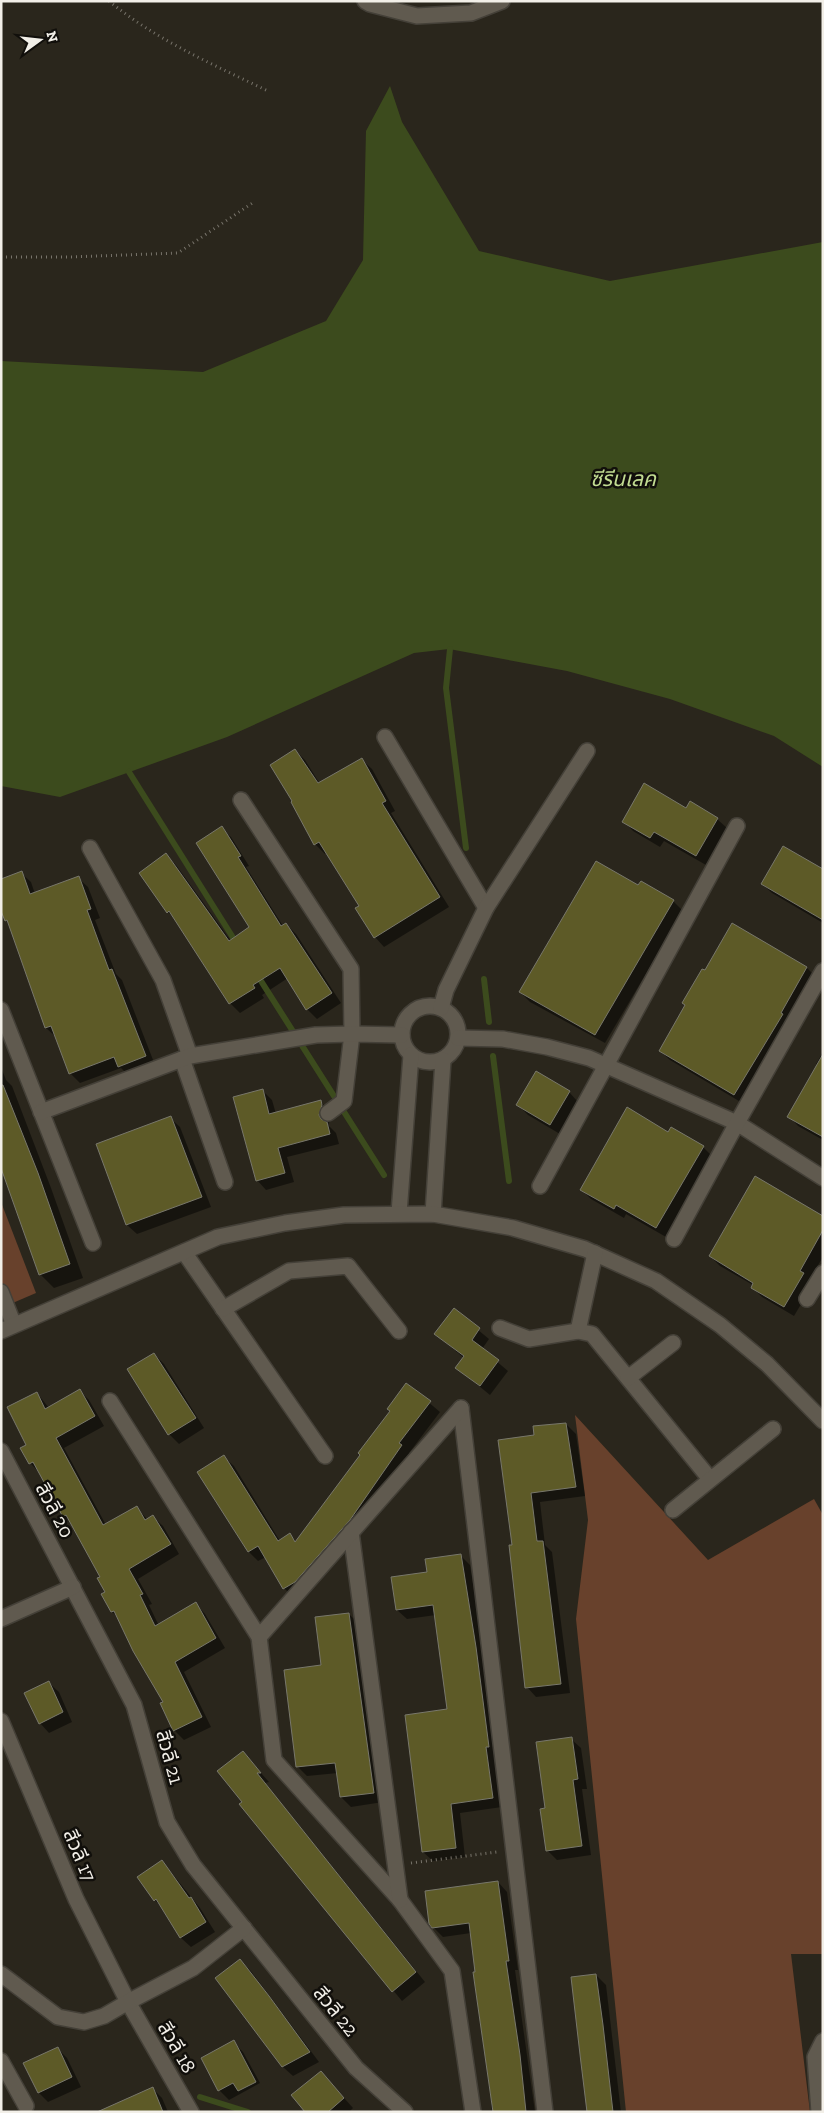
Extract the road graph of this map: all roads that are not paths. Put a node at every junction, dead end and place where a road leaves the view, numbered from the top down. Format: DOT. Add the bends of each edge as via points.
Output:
graph roads {
  1 [pos="365,1"];
  2 [pos="502,1"];
  3 [pos="385,737"];
  4 [pos="587,752"];
  5 [pos="241,800"];
  6 [pos="737,826"];
  7 [pos="90,848"];
  8 [pos="485,912"];
  9 [pos="823,971"];
  10 [pos="441,1008"];
  11 [pos="1,1010"];
  12 [pos="352,1034"];
  13 [pos="402,1036"];
  14 [pos="458,1038"];
  15 [pos="411,1055"];
  16 [pos="186,1058"];
  17 [pos="444,1060"];
  18 [pos="605,1066"];
  19 [pos="335,1107"];
  20 [pos="41,1112"];
  21 [pos="736,1123"];
  22 [pos="823,1178"];
  23 [pos="225,1182"];
  24 [pos="540,1186"];
  25 [pos="398,1213"];
  26 [pos="433,1214"];
  27 [pos="674,1239"];
  28 [pos="92,1242"];
  29 [pos="184,1252"];
  30 [pos="595,1253"];
  31 [pos="823,1273"];
  32 [pos="1,1292"];
  33 [pos="807,1299"];
  34 [pos="224,1309"];
  35 [pos="7,1328"];
  36 [pos="500,1328"];
  37 [pos="578,1331"];
  38 [pos="399,1332"];
  39 [pos="673,1343"];
  40 [pos="628,1378"];
  41 [pos="110,1402"];
  42 [pos="823,1422"];
  43 [pos="773,1429"];
  44 [pos="1,1451"];
  45 [pos="326,1456"];
  46 [pos="710,1479"];
  47 [pos="673,1510"];
  48 [pos="351,1532"];
  49 [pos="73,1587"];
  50 [pos="1,1619"];
  51 [pos="259,1637"];
  52 [pos="1,1721"];
  53 [pos="400,1900"];
  54 [pos="244,1928"];
  55 [pos="1,1974"];
  56 [pos="128,2002"];
  57 [pos="823,2041"];
  58 [pos="1,2061"];
  59 [pos="26,2106"];
  60 [pos="191,2112"];
  61 [pos="405,2112"];
  62 [pos="472,2112"];
  63 [pos="545,2112"];
  64 [pos="819,2112"];
  1 -- 2 [label="street" via="417,16 471,13"];
  3 -- 8 [label="street"];
  4 -- 8 [label="street"];
  5 -- 12 [label="street" via="351,969"];
  6 -- 18 [label="street"];
  7 -- 16 [label="street" via="163,980"];
  8 -- 10 [label="street" via="446,990"];
  9 -- 21 [label="street"];
  10 -- 13 [label="street" via="432,1006 414,1011 407,1017"];
  10 -- 14 [label="street" via="455,1020"];
  11 -- 20 [label="street"];
  12 -- 13 [label="street"];
  12 -- 16 [label="street" via="306,1037"];
  12 -- 19 [label="street"];
  13 -- 15 [label="street"];
  14 -- 17 [label="street" via="451,1054"];
  14 -- 18 [label="street" via="503,1039 548,1047 589,1058"];
  15 -- 17 [label="street" via="426,1062"];
  15 -- 25 [label="street"];
  16 -- 20 [label="street"];
  16 -- 23 [label="street"];
  17 -- 26 [label="street"];
  18 -- 21 [label="street"];
  18 -- 24 [label="street"];
  20 -- 28 [label="street"];
  21 -- 22 [label="street"];
  21 -- 27 [label="street"];
  25 -- 26 [label="street"];
  25 -- 29 [label="street" via="344,1215 285,1223 218,1237"];
  26 -- 30 [label="street" via="513,1228"];
  29 -- 34 [label="street"];
  29 -- 35 [label="street"];
  30 -- 37 [label="street"];
  30 -- 42 [label="street" via="656,1281 720,1325 767,1364"];
  31 -- 33 [label="street"];
  32 -- 35 [label="street"];
  34 -- 38 [label="street" via="289,1271 348,1266"];
  34 -- 45 [label="street"];
  36 -- 37 [label="street" via="529,1339"];
  37 -- 40 [label="street" via="592,1334"];
  39 -- 40 [label="street"];
  40 -- 46 [label="street"];
  41 -- 51 [label="street"];
  43 -- 46 [label="street"];
  44 -- 49 [label="street, สีวลี 20"];
  46 -- 47 [label="street"];
  48 -- 51 [label="street"];
  48 -- 53 [label="street"];
  48 -- 63 [label="street" via="461,1408"];
  49 -- 50 [label="street"];
  49 -- 54 [label="street, สีวลี 21" via="134,1705 168,1822 193,1866"];
  51 -- 53 [label="street" via="274,1760"];
  52 -- 56 [label="street, สีวลี 17" via="76,1899"];
  53 -- 62 [label="street" via="452,1971"];
  54 -- 56 [label="street" via="193,1968"];
  54 -- 61 [label="street, สีวลี 22" via="356,2068"];
  55 -- 56 [label="street" via="58,2017 84,2022 104,2016"];
  56 -- 60 [label="street, สีวลี 18"];
  57 -- 64 [label="street" via="815,2058"];
  58 -- 59 [label="street"];
}
